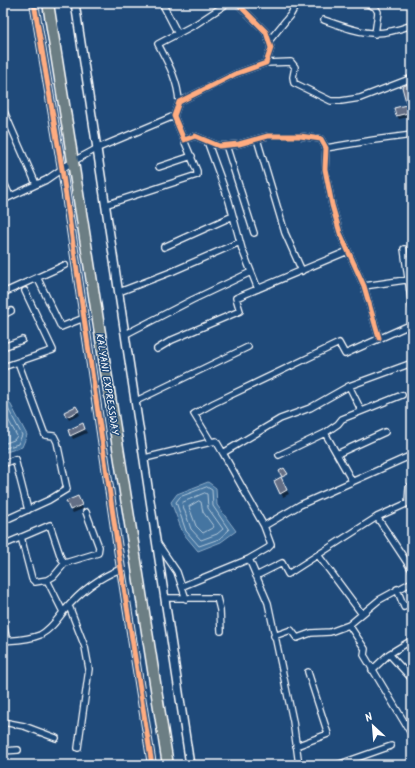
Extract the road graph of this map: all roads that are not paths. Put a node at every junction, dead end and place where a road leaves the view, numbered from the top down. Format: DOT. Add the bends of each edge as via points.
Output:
graph roads {
  1 [pos="34,3"];
  2 [pos="48,3"];
  3 [pos="75,3"];
  4 [pos="162,3"];
  5 [pos="228,3"];
  6 [pos="237,3"];
  7 [pos="297,3"];
  8 [pos="366,3"];
  9 [pos="324,20"];
  10 [pos="412,25"];
  11 [pos="178,34"];
  12 [pos="375,34"];
  13 [pos="269,41"];
  14 [pos="266,63"];
  15 [pos="412,78"];
  16 [pos="180,102"];
  17 [pos="3,109"];
  18 [pos="174,116"];
  19 [pos="412,135"];
  20 [pos="257,139"];
  21 [pos="184,140"];
  22 [pos="207,141"];
  23 [pos="226,145"];
  24 [pos="98,148"];
  25 [pos="326,148"];
  26 [pos="192,156"];
  27 [pos="72,162"];
  28 [pos="159,167"];
  29 [pos="62,169"];
  30 [pos="3,181"];
  31 [pos="36,184"];
  32 [pos="10,196"];
  33 [pos="3,200"];
  34 [pos="106,205"];
  35 [pos="233,216"];
  36 [pos="254,233"];
  37 [pos="240,242"];
  38 [pos="164,247"];
  39 [pos="404,249"];
  40 [pos="348,251"];
  41 [pos="65,265"];
  42 [pos="302,271"];
  43 [pos="251,272"];
  44 [pos="38,279"];
  45 [pos="410,279"];
  46 [pos="364,286"];
  47 [pos="258,289"];
  48 [pos="25,291"];
  49 [pos="119,292"];
  50 [pos="3,293"];
  51 [pos="412,307"];
  52 [pos="11,311"];
  53 [pos="3,315"];
  54 [pos="84,318"];
  55 [pos="412,324"];
  56 [pos="126,334"];
  57 [pos="379,338"];
  58 [pos="22,340"];
  59 [pos="3,347"];
  60 [pos="248,347"];
  61 [pos="157,349"];
  62 [pos="18,362"];
  63 [pos="412,363"];
  64 [pos="3,367"];
  65 [pos="349,386"];
  66 [pos="402,394"];
  67 [pos="136,401"];
  68 [pos="361,410"];
  69 [pos="384,432"];
  70 [pos="325,433"];
  71 [pos="211,442"];
  72 [pos="223,453"];
  73 [pos="337,454"];
  74 [pos="279,455"];
  75 [pos="412,455"];
  76 [pos="145,458"];
  77 [pos="3,464"];
  78 [pos="352,482"];
  79 [pos="412,486"];
  80 [pos="28,510"];
  81 [pos="86,512"];
  82 [pos="377,517"];
  83 [pos="3,521"];
  84 [pos="264,526"];
  85 [pos="21,537"];
  86 [pos="158,544"];
  87 [pos="3,545"];
  88 [pos="318,555"];
  89 [pos="249,559"];
  90 [pos="65,563"];
  91 [pos="121,570"];
  92 [pos="412,570"];
  93 [pos="256,576"];
  94 [pos="47,580"];
  95 [pos="412,582"];
  96 [pos="183,586"];
  97 [pos="397,589"];
  98 [pos="165,598"];
  99 [pos="186,599"];
  100 [pos="412,603"];
  101 [pos="69,606"];
  102 [pos="63,612"];
  103 [pos="362,614"];
  104 [pos="3,622"];
  105 [pos="349,625"];
  106 [pos="221,631"];
  107 [pos="274,636"];
  108 [pos="412,640"];
  109 [pos="5,641"];
  110 [pos="389,654"];
  111 [pos="372,670"];
  112 [pos="308,672"];
  113 [pos="412,679"];
  114 [pos="3,722"];
  115 [pos="412,735"];
  116 [pos="56,738"];
  117 [pos="296,746"];
  118 [pos="391,746"];
  119 [pos="78,748"];
  120 [pos="18,750"];
  121 [pos="3,751"];
  122 [pos="152,765"];
  123 [pos="168,765"];
  124 [pos="190,765"];
  125 [pos="300,765"];
  126 [pos="337,765"];
  1 -- 29 [label="street"];
  2 -- 27 [label="highway, KALYANI EXPRESSWAY"];
  3 -- 24 [label="street"];
  4 -- 11 [label="street"];
  5 -- 11 [label="street"];
  6 -- 13 [label="street" via="266,32"];
  7 -- 13 [label="street"];
  8 -- 12 [label="street" via="378,12"];
  9 -- 12 [label="street" via="355,31"];
  10 -- 12 [label="street" via="390,33"];
  11 -- 16 [label="street" via="158,44 173,73"];
  13 -- 14 [label="street" via="272,48"];
  14 -- 15 [label="street" via="291,62 295,67 292,77 294,83 331,101 360,98"];
  14 -- 16 [label="street" via="235,74"];
  16 -- 18 [label="street"];
  17 -- 31 [label="street"];
  18 -- 21 [label="street"];
  18 -- 24 [label="street"];
  19 -- 25 [label="street"];
  20 -- 23 [label="street"];
  20 -- 25 [label="street" via="268,136 300,136 322,139"];
  20 -- 42 [label="street" via="285,233"];
  21 -- 22 [label="street" via="195,136"];
  21 -- 26 [label="street"];
  22 -- 23 [label="street" via="219,146"];
  22 -- 35 [label="street"];
  23 -- 36 [label="street"];
  24 -- 27 [label="street"];
  24 -- 34 [label="street"];
  25 -- 40 [label="street" via="325,168 332,205"];
  26 -- 28 [label="street"];
  26 -- 34 [label="street" via="197,170 196,175"];
  27 -- 29 [label="street"];
  27 -- 123 [label="highway, KALYANI EXPRESSWAY"];
  29 -- 31 [label="street"];
  29 -- 54 [label="street"];
  30 -- 32 [label="street"];
  31 -- 32 [label="street"];
  32 -- 33 [label="street"];
  34 -- 49 [label="street"];
  35 -- 37 [label="street"];
  35 -- 38 [label="street"];
  37 -- 43 [label="street"];
  37 -- 49 [label="street"];
  39 -- 45 [label="street"];
  40 -- 42 [label="street"];
  40 -- 46 [label="street"];
  41 -- 44 [label="street"];
  42 -- 47 [label="street"];
  43 -- 47 [label="street"];
  43 -- 56 [label="street"];
  44 -- 50 [label="street"];
  44 -- 54 [label="street" via="62,327"];
  45 -- 46 [label="street"];
  45 -- 51 [label="street"];
  46 -- 57 [label="street"];
  47 -- 61 [label="street" via="236,298 240,311"];
  48 -- 62 [label="street" via="53,350"];
  49 -- 56 [label="street"];
  52 -- 53 [label="street"];
  54 -- 91 [label="street"];
  55 -- 57 [label="street"];
  56 -- 67 [label="street"];
  57 -- 71 [label="street" via="344,354 339,343 194,414"];
  58 -- 59 [label="street"];
  60 -- 67 [label="street"];
  62 -- 64 [label="street"];
  62 -- 80 [label="street" via="45,435 54,436 57,442 67,489"];
  63 -- 65 [label="street"];
  65 -- 68 [label="street"];
  65 -- 72 [label="street" via="310,408 280,419"];
  66 -- 68 [label="street"];
  67 -- 76 [label="street"];
  68 -- 70 [label="street" via="342,419"];
  69 -- 73 [label="street"];
  70 -- 73 [label="street"];
  70 -- 74 [label="street"];
  71 -- 72 [label="street" via="216,441"];
  71 -- 76 [label="street"];
  72 -- 84 [label="street"];
  73 -- 78 [label="street"];
  75 -- 78 [label="street"];
  76 -- 86 [label="street"];
  77 -- 80 [label="street" via="15,459"];
  78 -- 84 [label="street" via="300,505"];
  79 -- 82 [label="street" via="409,487 408,503"];
  80 -- 83 [label="street"];
  81 -- 90 [label="street" via="99,547 98,554"];
  82 -- 88 [label="street"];
  82 -- 92 [label="street"];
  84 -- 89 [label="street" via="271,545"];
  85 -- 87 [label="street"];
  85 -- 90 [label="street" via="50,525"];
  85 -- 94 [label="street" via="32,579 35,582"];
  86 -- 96 [label="street" via="177,572"];
  86 -- 98 [label="street"];
  88 -- 93 [label="street" via="288,574 282,563"];
  88 -- 103 [label="street"];
  89 -- 93 [label="street"];
  89 -- 96 [label="street"];
  90 -- 94 [label="street"];
  91 -- 101 [label="street" via="95,581"];
  91 -- 122 [label="street"];
  93 -- 107 [label="street" via="268,603"];
  94 -- 102 [label="street"];
  95 -- 97 [label="street"];
  96 -- 99 [label="street"];
  97 -- 100 [label="street" via="404,607"];
  97 -- 103 [label="street"];
  98 -- 99 [label="street"];
  98 -- 124 [label="street"];
  99 -- 106 [label="street" via="217,598"];
  101 -- 102 [label="street"];
  101 -- 119 [label="street" via="85,647 90,669"];
  102 -- 109 [label="street" via="51,627 41,634 28,639"];
  103 -- 105 [label="street"];
  104 -- 109 [label="street"];
  105 -- 107 [label="street" via="330,632 311,633 297,638 292,630"];
  105 -- 111 [label="street" via="365,649 364,655"];
  107 -- 117 [label="street"];
  108 -- 110 [label="street"];
  110 -- 111 [label="street"];
  110 -- 113 [label="street"];
  111 -- 115 [label="street"];
  112 -- 117 [label="street" via="328,734"];
  114 -- 116 [label="street" via="24,726"];
  117 -- 125 [label="street"];
  118 -- 126 [label="street"];
  120 -- 121 [label="street"];
}
